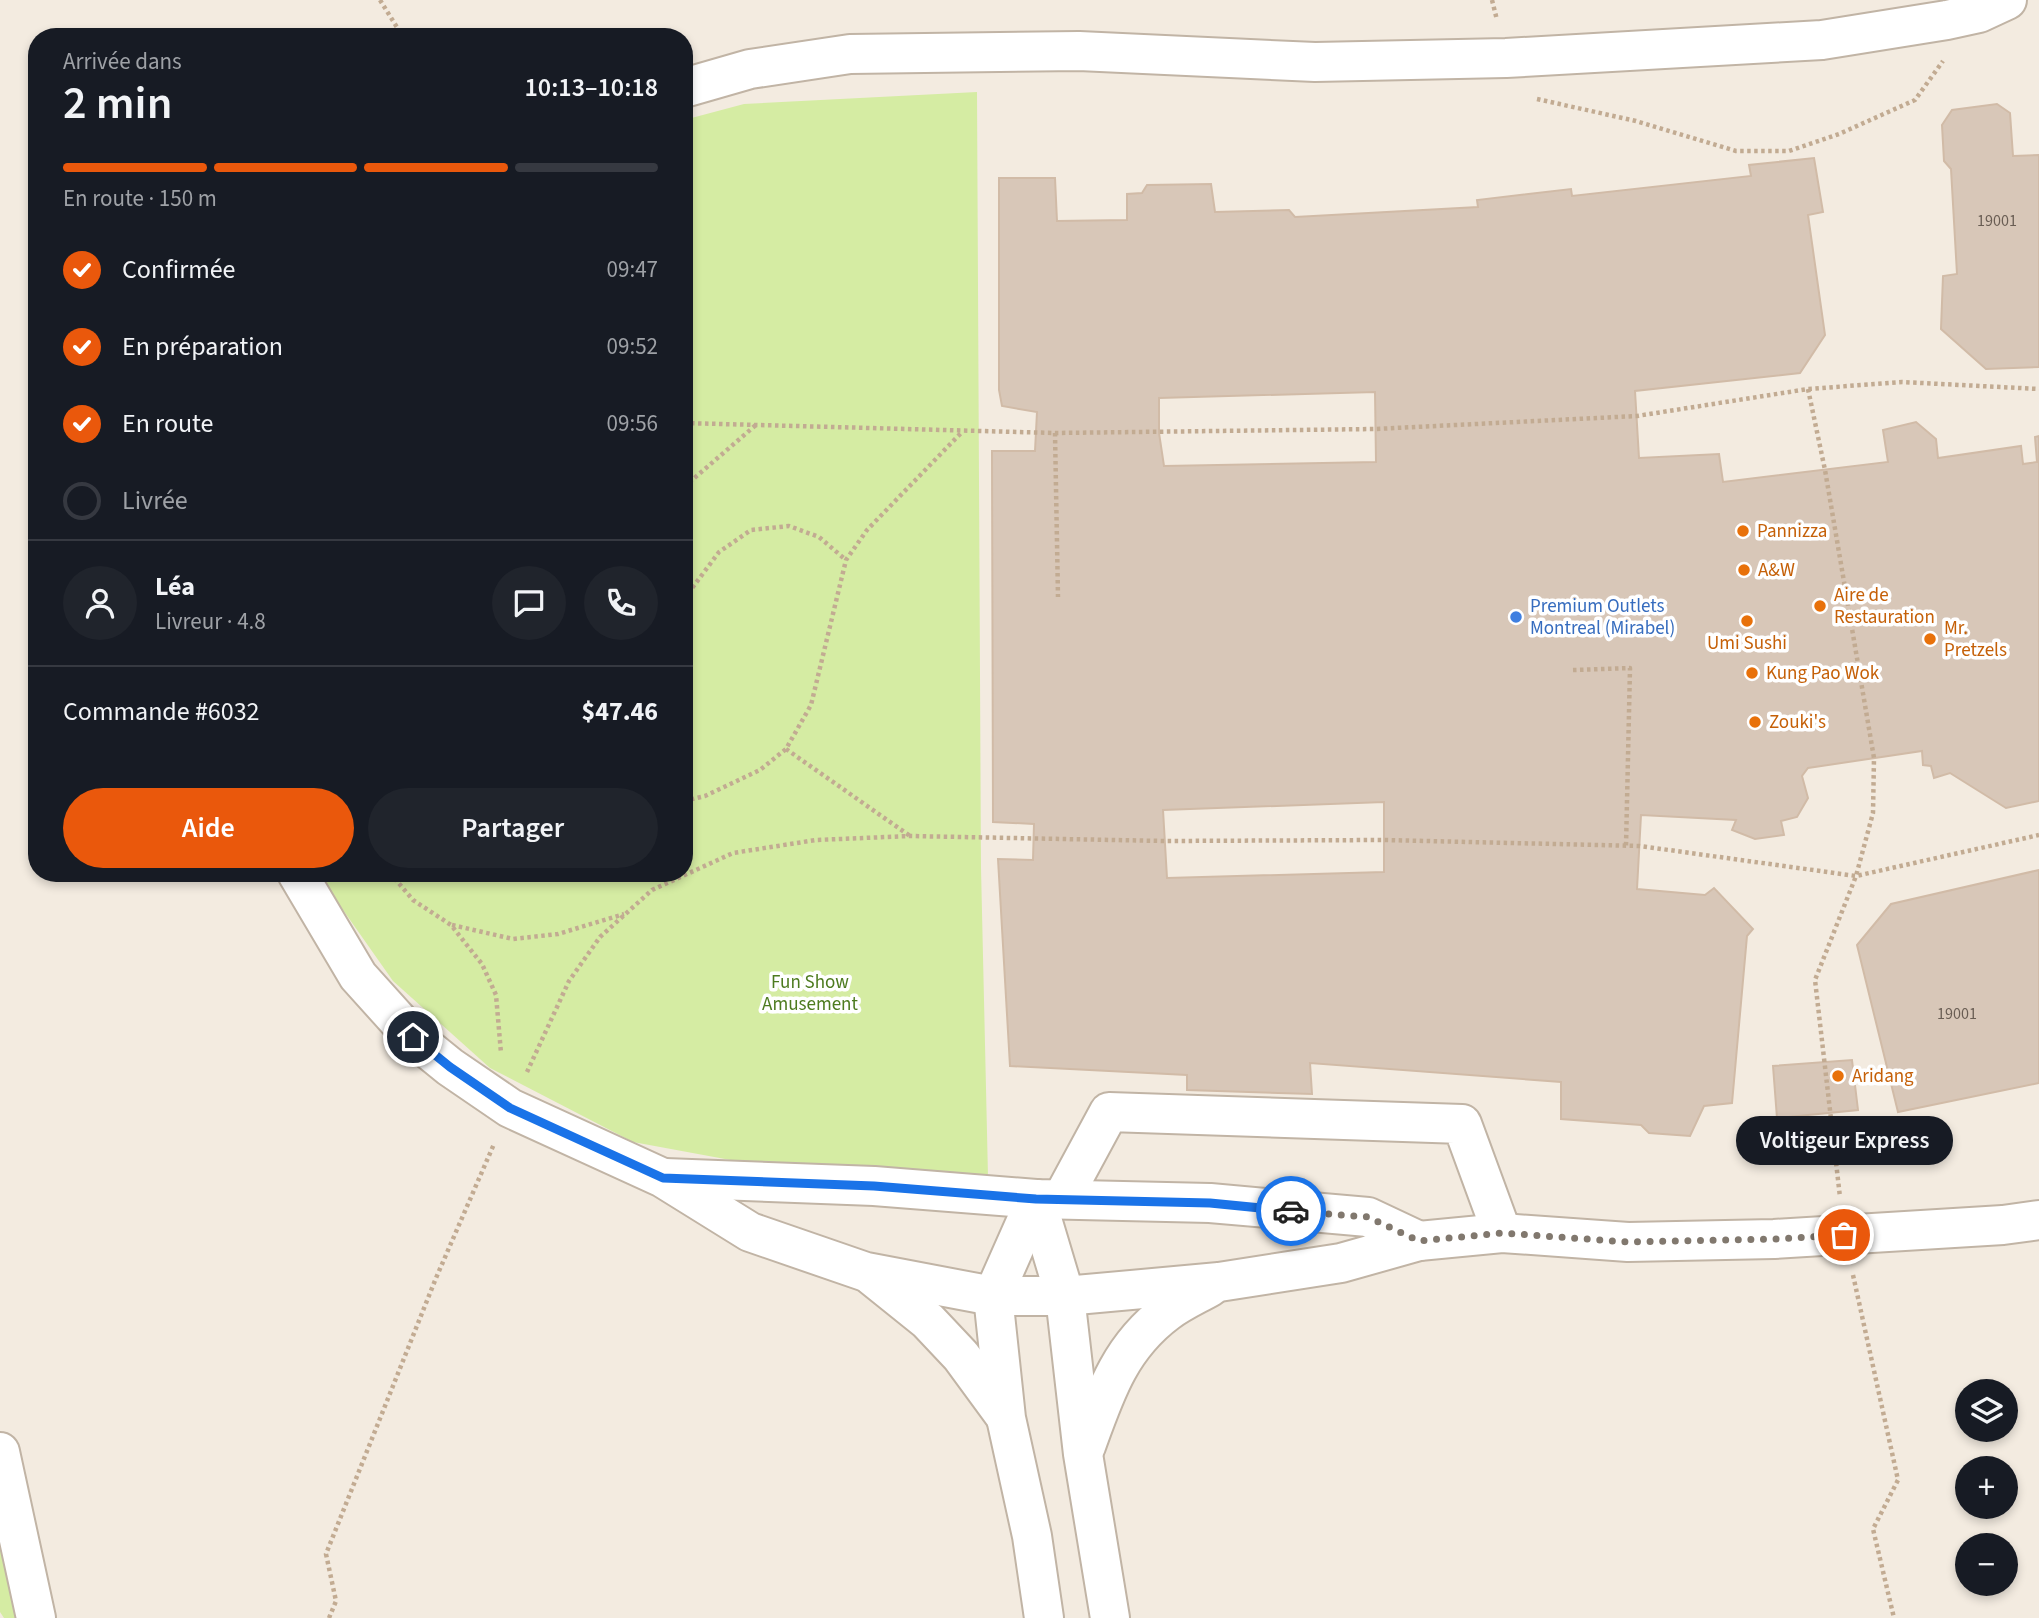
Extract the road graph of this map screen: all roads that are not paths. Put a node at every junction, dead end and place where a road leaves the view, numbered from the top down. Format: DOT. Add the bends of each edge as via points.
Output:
graph roads {
  1 [pos="2039,2"];
  2 [pos="1994,6"];
  3 [pos="693,85"];
  4 [pos="302,882"];
  5 [pos="663,1178"];
  6 [pos="1049,1199"];
  7 [pos="2039,1220"];
  8 [pos="1502,1233"];
  9 [pos="1419,1241"];
  10 [pos="866,1272"];
  11 [pos="1219,1282"];
  12 [pos="993,1296"];
  13 [pos="1065,1296"];
  14 [pos="1006,1418"];
  15 [pos="0,1452"];
  16 [pos="1083,1454"];
  17 [pos="36,1618"];
  18 [pos="1044,1618"];
  19 [pos="1110,1618"];
  1 -- 2 [label="street"];
  2 -- 3 [label="street" via="1822,40 1506,58 1315,62 1079,51 850,54 750,69"];
  4 -- 5 [label="street" via="358,976 404,1027 450,1067 510,1108"];
  5 -- 6 [label="street"];
  5 -- 10 [label="street" via="750,1233"];
  6 -- 8 [label="street" via="1109,1112 1461,1124"];
  6 -- 9 [label="street" via="1210,1203 1368,1217"];
  6 -- 12 [label="street"];
  6 -- 13 [label="street"];
  7 -- 8 [label="street" via="1774,1239 1628,1242"];
  8 -- 9 [label="street"];
  9 -- 11 [label="street" via="1341,1263"];
  10 -- 12 [label="street"];
  10 -- 14 [label="street" via="928,1321 961,1356"];
  11 -- 13 [label="street"];
  11 -- 16 [label="street" via="1170,1310 1135,1342 1107,1386"];
  12 -- 13 [label="street"];
  12 -- 14 [label="street"];
  13 -- 16 [label="street"];
  14 -- 18 [label="street" via="1032,1536"];
  15 -- 17 [label="street"];
  16 -- 19 [label="street"];
}
